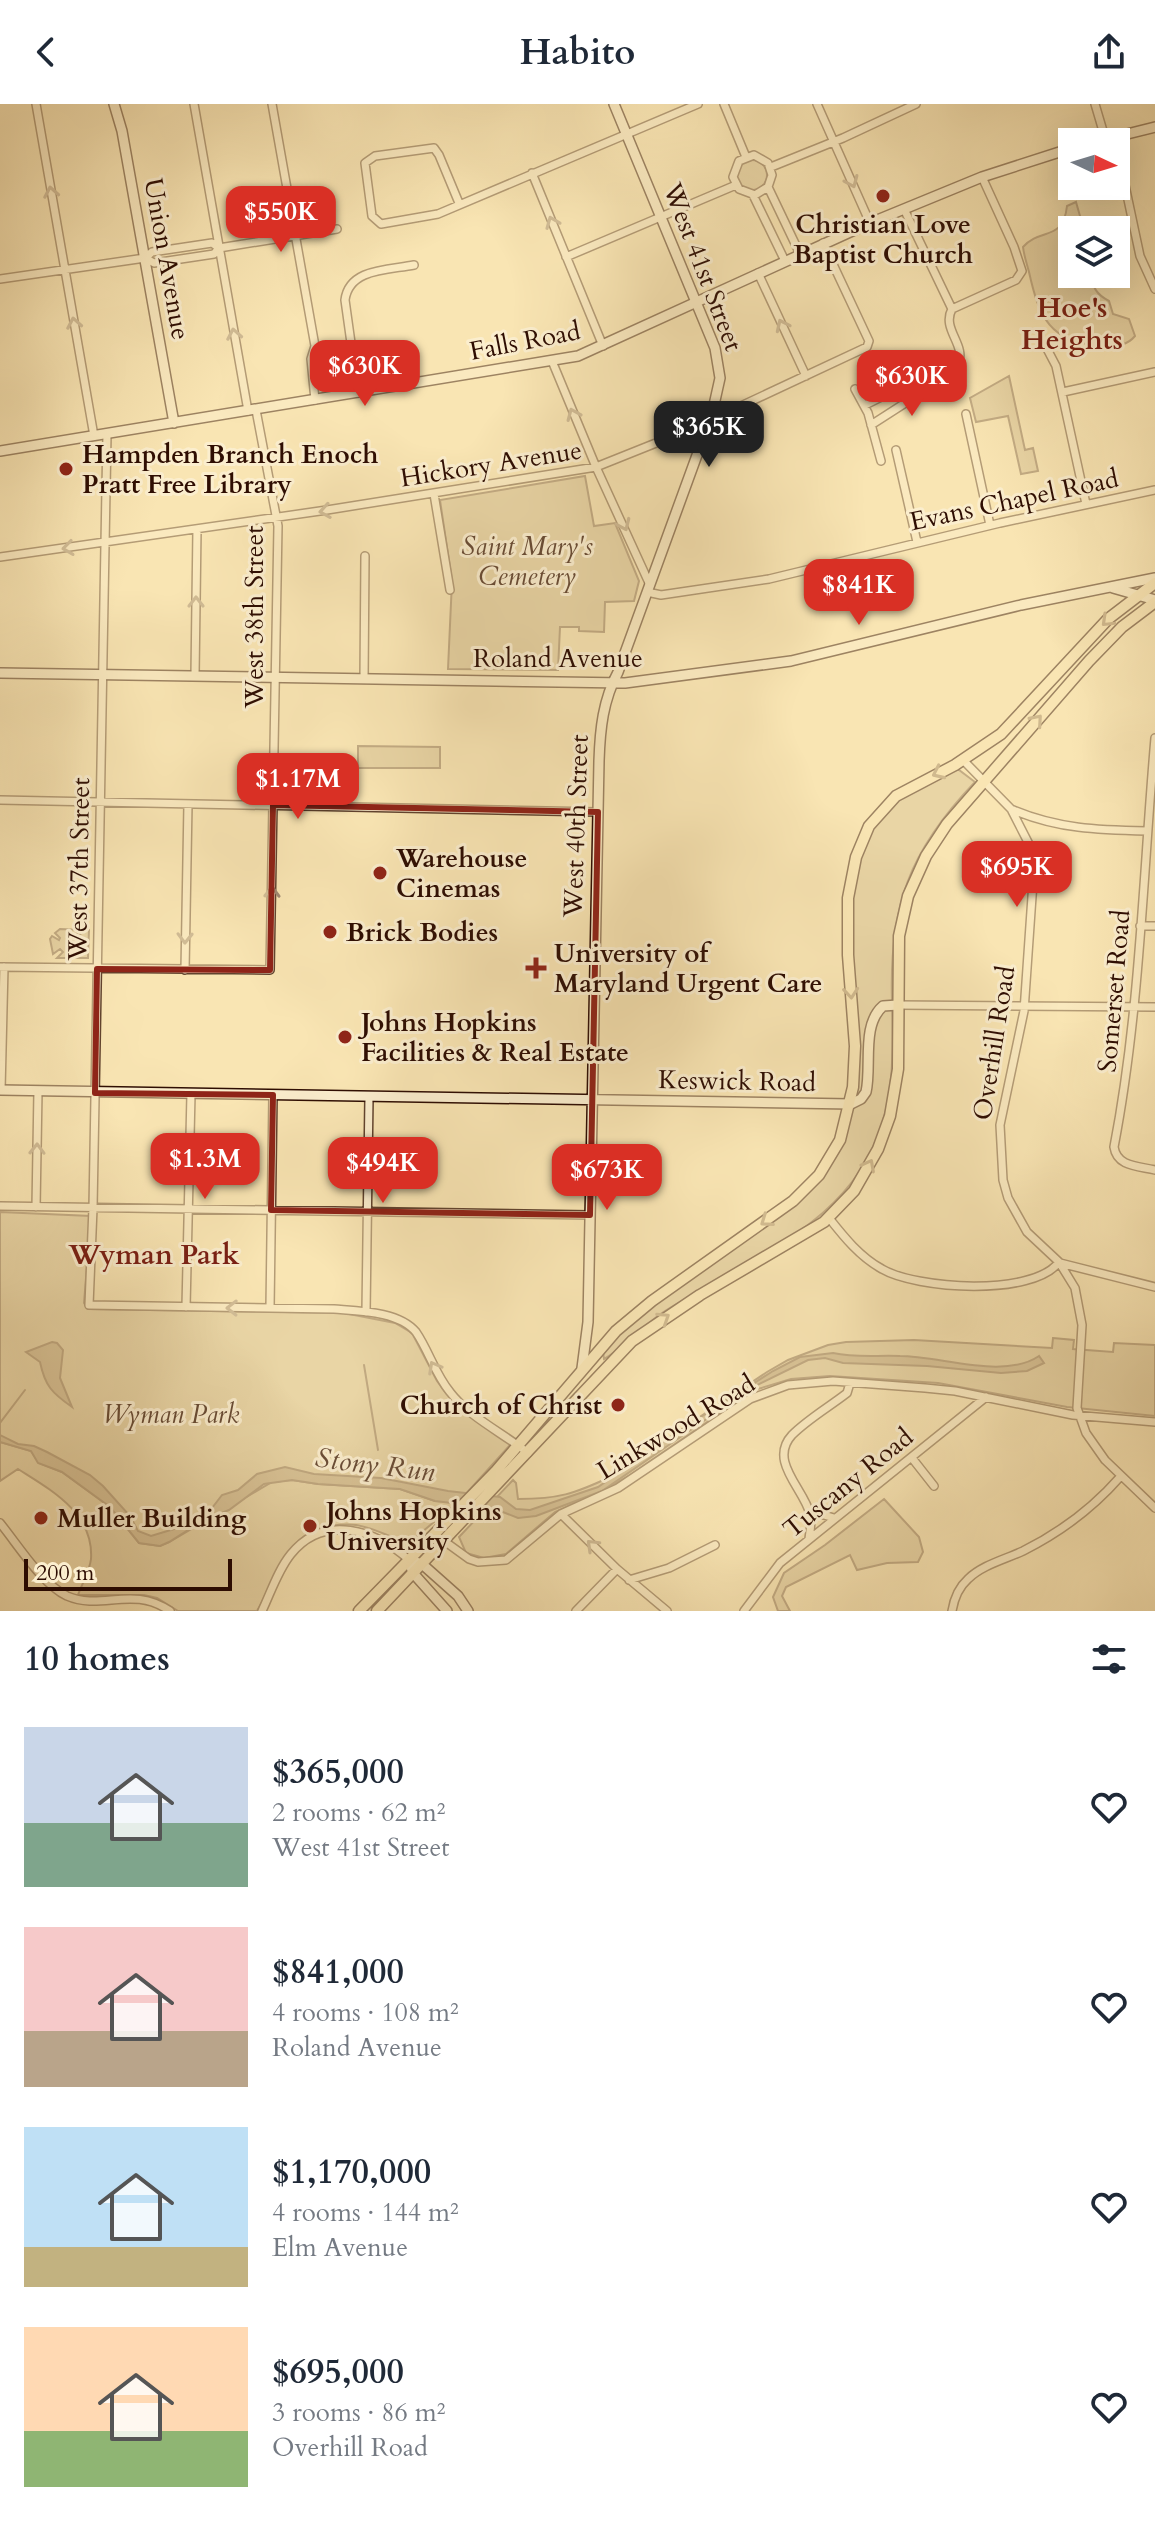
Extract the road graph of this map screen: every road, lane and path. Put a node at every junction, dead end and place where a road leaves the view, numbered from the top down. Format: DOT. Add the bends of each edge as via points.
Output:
graph roads {
  1 [pos="36,104"];
  2 [pos="114,104"];
  3 [pos="194,104"];
  4 [pos="272,104"];
  5 [pos="614,104"];
  6 [pos="698,104"];
  7 [pos="724,104"];
  8 [pos="817,104"];
  9 [pos="916,104"];
  10 [pos="1095,104"];
  11 [pos="1155,127"];
  12 [pos="1102,128"];
  13 [pos="626,134"];
  14 [pos="1130,136"];
  15 [pos="834,142"];
  16 [pos="1058,153"];
  17 [pos="746,157"];
  18 [pos="771,167"];
  19 [pos="532,173"];
  20 [pos="982,177"];
  21 [pos="736,185"];
  22 [pos="768,187"];
  23 [pos="753,195"];
  24 [pos="1127,200"];
  25 [pos="459,203"];
  26 [pos="904,209"];
  27 [pos="660,217"];
  28 [pos="870,223"];
  29 [pos="337,229"];
  30 [pos="295,237"];
  31 [pos="823,243"];
  32 [pos="219,248"];
  33 [pos="800,254"];
  34 [pos="566,257"];
  35 [pos="145,258"];
  36 [pos="785,261"];
  37 [pos="414,265"];
  38 [pos="65,269"];
  39 [pos="758,273"];
  40 [pos="0,279"];
  41 [pos="1155,289"];
  42 [pos="696,302"];
  43 [pos="952,309"];
  44 [pos="1045,345"];
  45 [pos="603,346"];
  46 [pos="552,361"];
  47 [pos="1155,372"];
  48 [pos="806,376"];
  49 [pos="917,387"];
  50 [pos="855,389"];
  51 [pos="1063,392"];
  52 [pos="358,393"];
  53 [pos="315,400"];
  54 [pos="865,405"];
  55 [pos="252,410"];
  56 [pos="966,414"];
  57 [pos="710,419"];
  58 [pos="174,423"];
  59 [pos="871,425"];
  60 [pos="107,434"];
  61 [pos="94,436"];
  62 [pos="896,450"];
  63 [pos="0,451"];
  64 [pos="881,461"];
  65 [pos="596,467"];
  66 [pos="1155,490"];
  67 [pos="434,494"];
  68 [pos="1086,504"];
  69 [pos="276,518"];
  70 [pos="990,525"];
  71 [pos="197,529"];
  72 [pos="105,542"];
  73 [pos="917,542"];
  74 [pos="365,556"];
  75 [pos="0,557"];
  76 [pos="1155,581"];
  77 [pos="1106,587"];
  78 [pos="649,588"];
  79 [pos="450,590"];
  80 [pos="1139,594"];
  81 [pos="1155,601"];
  82 [pos="0,673"];
  83 [pos="103,674"];
  84 [pos="195,675"];
  85 [pos="275,677"];
  86 [pos="364,679"];
  87 [pos="613,682"];
  88 [pos="1155,738"];
  89 [pos="963,760"];
  90 [pos="983,782"];
  91 [pos="0,800"];
  92 [pos="100,802"];
  93 [pos="188,804"];
  94 [pos="273,805"];
  95 [pos="1011,809"];
  96 [pos="598,812"];
  97 [pos="1035,820"];
  98 [pos="1147,831"];
  99 [pos="1023,833"];
  100 [pos="1140,926"];
  101 [pos="1155,926"];
  102 [pos="2,967"];
  103 [pos="97,969"];
  104 [pos="185,970"];
  105 [pos="898,1005"];
  106 [pos="1025,1006"];
  107 [pos="1134,1007"];
  108 [pos="1155,1007"];
  109 [pos="1,1090"];
  110 [pos="38,1091"];
  111 [pos="95,1093"];
  112 [pos="191,1094"];
  113 [pos="273,1095"];
  114 [pos="369,1097"];
  115 [pos="592,1101"];
  116 [pos="851,1104"];
  117 [pos="1155,1170"];
  118 [pos="0,1206"];
  119 [pos="36,1207"];
  120 [pos="93,1208"];
  121 [pos="189,1209"];
  122 [pos="271,1210"];
  123 [pos="368,1210"];
  124 [pos="590,1215"];
  125 [pos="829,1218"];
  126 [pos="1059,1262"];
  127 [pos="1087,1271"];
  128 [pos="1074,1285"];
  129 [pos="1155,1287"];
  130 [pos="186,1307"];
  131 [pos="270,1308"];
  132 [pos="366,1312"];
  133 [pos="588,1322"];
  134 [pos="591,1357"];
  135 [pos="582,1368"];
  136 [pos="850,1383"];
  137 [pos="986,1397"];
  138 [pos="563,1411"];
  139 [pos="1079,1415"];
  140 [pos="1155,1422"];
  141 [pos="514,1442"];
  142 [pos="528,1453"];
  143 [pos="912,1458"];
  144 [pos="510,1463"];
  145 [pos="1120,1477"];
  146 [pos="934,1486"];
  147 [pos="1155,1508"];
  148 [pos="810,1511"];
  149 [pos="561,1514"];
  150 [pos="834,1518"];
  151 [pos="0,1523"];
  152 [pos="439,1538"];
  153 [pos="809,1539"];
  154 [pos="715,1545"];
  155 [pos="409,1560"];
  156 [pos="422,1564"];
  157 [pos="617,1569"];
  158 [pos="413,1573"];
  159 [pos="629,1580"];
  160 [pos="170,1611"];
  161 [pos="262,1611"];
  162 [pos="359,1611"];
  163 [pos="377,1611"];
  164 [pos="447,1611"];
  165 [pos="468,1611"];
  166 [pos="576,1611"];
  167 [pos="667,1611"];
  168 [pos="744,1611"];
  169 [pos="952,1611"];
  38 -- 1 [label="street, one-way"];
  2 -- 35 [label="street, Union Avenue"];
  3 -- 32 [label="street, West 38th Street"];
  4 -- 30 [label="street"];
  5 -- 13 [label="street, West 41st Street"];
  6 -- 13 [label="street"];
  7 -- 17 [label="street"];
  8 -- 15 [label="street"];
  9 -- 15 [label="street"];
  10 -- 12 [label="street"];
  11 -- 14 [label="street"];
  13 -- 19 [label="street"];
  13 -- 27 [label="street, West 41st Street"];
  15 -- 18 [label="street"];
  15 -- 28 [label="street, one-way"];
  16 -- 20 [label="street, Falls Road"];
  17 -- 18 [label="street" via="762,158"];
  17 -- 21 [label="street" via="734,169"];
  18 -- 22 [label="street"];
  19 -- 25 [label="street"];
  34 -- 19 [label="street, one-way"];
  20 -- 26 [label="street, Falls Road"];
  20 -- 43 [label="street" via="1021,262 1021,274"];
  21 -- 23 [label="street"];
  21 -- 27 [label="street"];
  22 -- 23 [label="street"];
  22 -- 33 [label="street"];
  23 -- 36 [label="street"];
  24 -- 41 [label="street" via="1140,256"];
  25 -- 25 [label="street" via="432,216 381,224 372,216 365,163 375,156 434,148"];
  26 -- 28 [label="street, Falls Road"];
  26 -- 43 [label="street"];
  27 -- 34 [label="street"];
  27 -- 42 [label="street, West 41st Street"];
  28 -- 31 [label="street, Falls Road"];
  29 -- 30 [label="street"];
  30 -- 32 [label="street"];
  30 -- 53 [label="street" via="315,346"];
  31 -- 33 [label="street, Falls Road"];
  31 -- 48 [label="street, Hickory Avenue" via="869,344"];
  32 -- 35 [label="street" via="212,243 152,252"];
  55 -- 32 [label="street, West 38th Street, one-way"];
  33 -- 36 [label="street, Falls Road"];
  34 -- 45 [label="street"];
  35 -- 38 [label="street"];
  35 -- 58 [label="street, Union Avenue"];
  36 -- 39 [label="street, Falls Road"];
  37 -- 52 [label="street" via="361,275 346,292"];
  38 -- 40 [label="street"];
  61 -- 38 [label="street, one-way"];
  39 -- 42 [label="street, Falls Road"];
  48 -- 39 [label="street, one-way"];
  42 -- 45 [label="street, Falls Road"];
  42 -- 57 [label="street, West 41st Street" via="719,364"];
  43 -- 49 [label="street" via="949,322 960,362"];
  44 -- 51 [label="street"];
  45 -- 46 [label="street, Falls Road"];
  46 -- 52 [label="street, Falls Road"];
  65 -- 46 [label="street, one-way"];
  47 -- 51 [label="street"];
  48 -- 57 [label="street, Hickory Avenue"];
  49 -- 54 [label="street" via="907,384"];
  49 -- 59 [label="street" via="913,398"];
  50 -- 54 [label="street"];
  51 -- 68 [label="street"];
  52 -- 53 [label="street, Falls Road"];
  53 -- 55 [label="street, Falls Road"];
  54 -- 59 [label="street"];
  55 -- 58 [label="street, Falls Road"];
  55 -- 69 [label="street, West 38th Street"];
  56 -- 70 [label="street"];
  57 -- 65 [label="street, Hickory Avenue"];
  57 -- 78 [label="street, West 41st Street"];
  58 -- 60 [label="street, Falls Road"];
  59 -- 64 [label="street"];
  60 -- 61 [label="street, Falls Road"];
  60 -- 72 [label="street, West 37th Street"];
  61 -- 63 [label="street, Falls Road"];
  62 -- 73 [label="street"];
  65 -- 67 [label="street, Hickory Avenue"];
  65 -- 78 [label="street, one-way"];
  66 -- 68 [label="street, Evans Chapel Road"];
  67 -- 69 [label="street, Hickory Avenue, one-way"];
  67 -- 79 [label="street"];
  68 -- 70 [label="street, Evans Chapel Road"];
  69 -- 71 [label="street, Hickory Avenue"];
  69 -- 85 [label="street, West 38th Street"];
  70 -- 73 [label="street, Evans Chapel Road"];
  71 -- 72 [label="street, Hickory Avenue"];
  84 -- 71 [label="street, one-way"];
  72 -- 75 [label="street, Hickory Avenue, one-way"];
  72 -- 83 [label="street, West 37th Street"];
  73 -- 78 [label="street, Evans Chapel Road" via="750,582 661,595"];
  74 -- 86 [label="street"];
  76 -- 77 [label="street, Roland Avenue"];
  76 -- 80 [label="main road"];
  77 -- 80 [label="street, Roland Avenue"];
  77 -- 87 [label="street, Roland Avenue" via="791,661"];
  78 -- 87 [label="street, West 40th Street"];
  80 -- 81 [label="street, Roland Avenue"];
  80 -- 89 [label="main road, one-way" via="1091,637 1012,724"];
  90 -- 81 [label="main road, one-way" via="1108,640"];
  82 -- 83 [label="street, Roland Avenue"];
  83 -- 84 [label="street, Roland Avenue"];
  83 -- 92 [label="street, West 37th Street"];
  84 -- 85 [label="street, Roland Avenue"];
  85 -- 86 [label="street, Roland Avenue"];
  85 -- 94 [label="street, West 38th Street"];
  86 -- 87 [label="street, Roland Avenue"];
  87 -- 96 [label="street, West 40th Street" via="600,729"];
  88 -- 98 [label="street, Somerset Road"];
  89 -- 90 [label="street, Overhill Road"];
  89 -- 116 [label="main road, one-way" via="885,805 856,857 847,921 855,1046"];
  90 -- 95 [label="street, Overhill Road"];
  90 -- 105 [label="main road" via="937,838 908,896 897,951"];
  91 -- 92 [label="street"];
  92 -- 93 [label="street"];
  92 -- 103 [label="street, West 37th Street"];
  93 -- 94 [label="street"];
  93 -- 104 [label="street, one-way"];
  94 -- 96 [label="street"];
  104 -- 94 [label="street, West 38th Street, one-way" via="270,970"];
  95 -- 97 [label="street"];
  95 -- 99 [label="street, Overhill Road"];
  96 -- 115 [label="street, West 40th Street"];
  97 -- 98 [label="street"];
  97 -- 99 [label="street"];
  98 -- 100 [label="street, Somerset Road"];
  99 -- 106 [label="street, Overhill Road" via="1034,868"];
  100 -- 101 [label="street"];
  100 -- 107 [label="street, Somerset Road"];
  102 -- 103 [label="street"];
  102 -- 109 [label="street"];
  103 -- 104 [label="street"];
  103 -- 111 [label="street, West 37th Street"];
  105 -- 106 [label="street"];
  105 -- 116 [label="street, Keswick Road" via="883,1006 875,1014 866,1092"];
  125 -- 105 [label="main road, one-way" via="863,1177 890,1116 898,1069"];
  106 -- 107 [label="street"];
  106 -- 126 [label="street, Overhill Road" via="1002,1112 1001,1164 1008,1198 1027,1232"];
  107 -- 108 [label="street"];
  107 -- 117 [label="street, Somerset Road" via="1114,1153 1121,1162"];
  109 -- 110 [label="street, Keswick Road"];
  110 -- 111 [label="street, Keswick Road"];
  119 -- 110 [label="street, one-way"];
  111 -- 112 [label="street, Keswick Road"];
  111 -- 120 [label="street, West 37th Street"];
  112 -- 113 [label="street, Keswick Road"];
  112 -- 121 [label="street"];
  113 -- 114 [label="street, Keswick Road"];
  113 -- 122 [label="street"];
  114 -- 115 [label="street, Keswick Road"];
  114 -- 123 [label="street"];
  115 -- 116 [label="street, Keswick Road"];
  115 -- 124 [label="street, West 40th Street"];
  116 -- 134 [label="main road, one-way" via="833,1153 809,1186 635,1313"];
  118 -- 119 [label="street"];
  119 -- 120 [label="street"];
  120 -- 121 [label="street"];
  120 -- 130 [label="street, West 37th Street" via="89,1305"];
  121 -- 122 [label="street"];
  121 -- 130 [label="street"];
  122 -- 123 [label="street"];
  122 -- 131 [label="street"];
  123 -- 124 [label="street"];
  123 -- 132 [label="street"];
  124 -- 133 [label="street, West 40th Street"];
  125 -- 126 [label="street" via="868,1260 916,1280 1015,1283 1045,1274"];
  138 -- 125 [label="main road, one-way" via="653,1325"];
  126 -- 127 [label="street"];
  126 -- 128 [label="street, Overhill Road"];
  127 -- 128 [label="street"];
  127 -- 129 [label="street"];
  128 -- 139 [label="street, Overhill Road" via="1082,1315"];
  131 -- 130 [label="street, one-way"];
  131 -- 132 [label="street"];
  141 -- 132 [label="street, one-way" via="450,1393 415,1331 403,1322"];
  133 -- 134 [label="street, West 40th Street"];
  133 -- 135 [label="street, West 40th Street"];
  134 -- 135 [label="main road"];
  134 -- 138 [label="main road" via="587,1376"];
  135 -- 141 [label="main road"];
  136 -- 137 [label="street, Linkwood Road"];
  136 -- 148 [label="street" via="847,1393 794,1434 785,1449 787,1469"];
  136 -- 149 [label="street, Linkwood Road" via="788,1385 750,1399 618,1488"];
  137 -- 139 [label="street, Linkwood Road"];
  137 -- 143 [label="street, Tuscany Road"];
  138 -- 142 [label="main road"];
  139 -- 140 [label="street, Linkwood Road"];
  139 -- 145 [label="street" via="1091,1441"];
  141 -- 142 [label="street"];
  141 -- 144 [label="main road"];
  142 -- 144 [label="main road"];
  143 -- 146 [label="street"];
  143 -- 150 [label="street, Tuscany Road"];
  144 -- 152 [label="main road"];
  145 -- 147 [label="street"];
  145 -- 169 [label="street" via="1074,1521 969,1578"];
  148 -- 150 [label="street"];
  148 -- 153 [label="street"];
  149 -- 152 [label="street, Linkwood Road" via="514,1556 497,1562 469,1559"];
  157 -- 149 [label="street, one-way"];
  150 -- 153 [label="street, Tuscany Road"];
  151 -- 160 [label="street" via="65,1595 89,1602 136,1598"];
  152 -- 155 [label="main road"];
  152 -- 156 [label="main road"];
  153 -- 168 [label="street, Tuscany Road" via="780,1563"];
  154 -- 159 [label="street"];
  155 -- 156 [label="street"];
  155 -- 158 [label="street"];
  155 -- 161 [label="street" via="360,1531 323,1532 291,1554"];
  155 -- 162 [label="main road"];
  156 -- 158 [label="main road"];
  156 -- 165 [label="street"];
  157 -- 159 [label="street"];
  157 -- 166 [label="street"];
  158 -- 163 [label="main road"];
  158 -- 164 [label="street"];
  159 -- 167 [label="street"];
}
